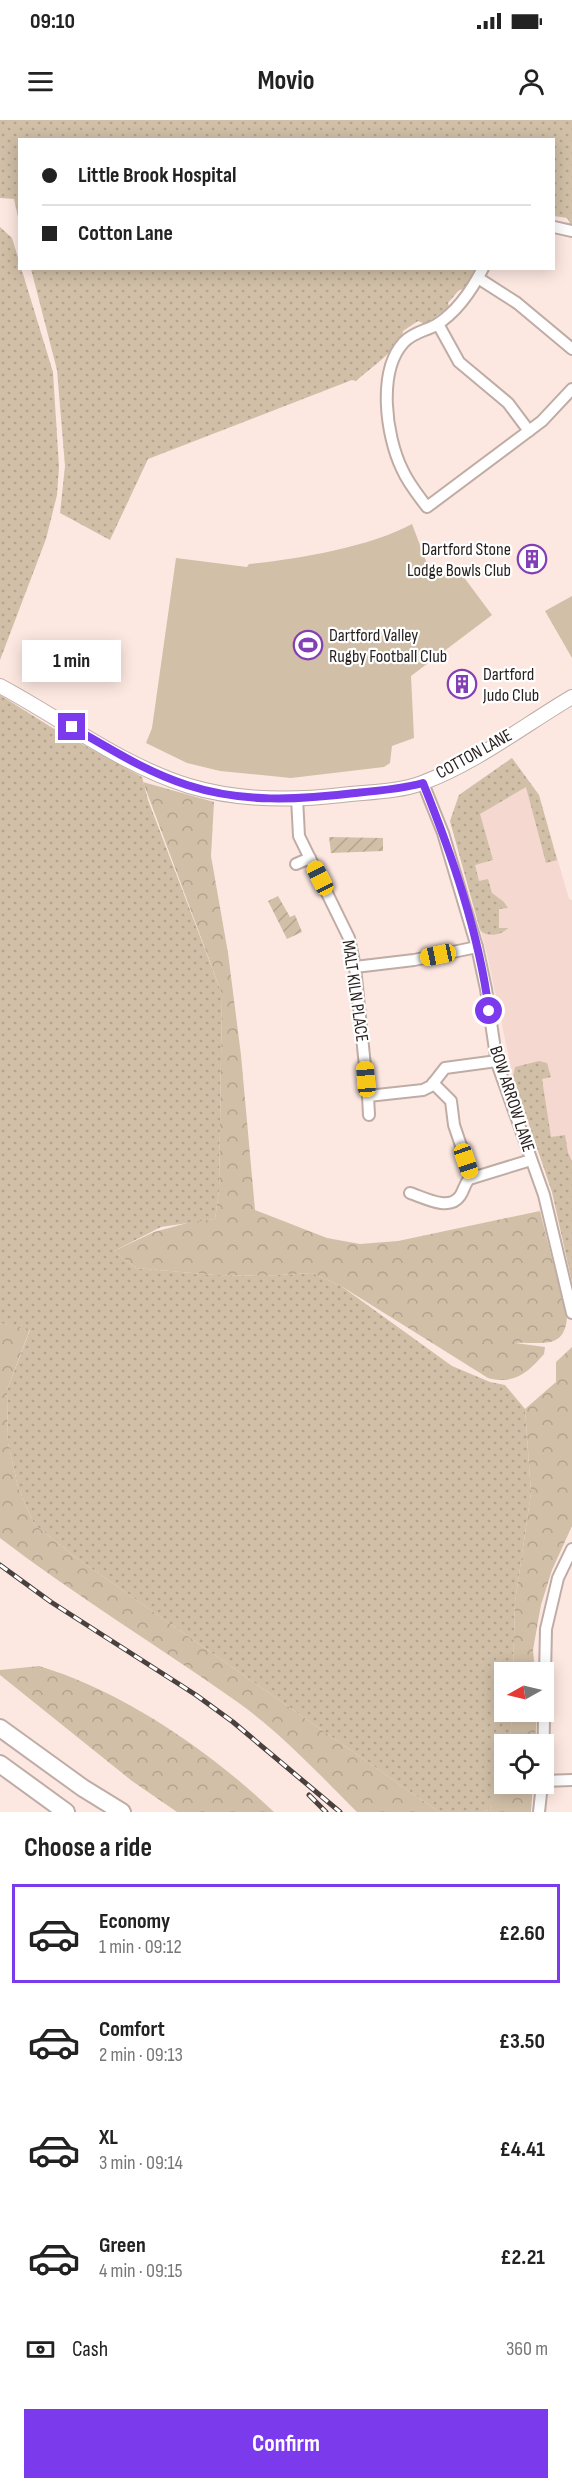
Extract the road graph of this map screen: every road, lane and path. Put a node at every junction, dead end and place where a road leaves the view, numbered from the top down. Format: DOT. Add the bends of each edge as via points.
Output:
graph roads {
  1 [pos="555,227"];
  2 [pos="572,231"];
  3 [pos="480,273"];
  4 [pos="438,324"];
  5 [pos="572,349"];
  6 [pos="572,389"];
  7 [pos="529,431"];
  8 [pos="0,686"];
  9 [pos="572,697"];
  10 [pos="423,783"];
  11 [pos="297,798"];
  12 [pos="310,858"];
  13 [pos="296,864"];
  14 [pos="477,947"];
  15 [pos="355,967"];
  16 [pos="497,1061"];
  17 [pos="433,1083"];
  18 [pos="368,1096"];
  19 [pos="369,1115"];
  20 [pos="531,1160"];
  21 [pos="472,1178"];
  22 [pos="410,1193"];
  23 [pos="572,1313"];
  24 [pos="572,1550"];
  25 [pos="0,1718"];
  26 [pos="0,1728"];
  27 [pos="544,1734"];
  28 [pos="0,1764"];
  29 [pos="0,1777"];
  30 [pos="572,1780"];
  31 [pos="554,1781"];
  32 [pos="83,1788"];
  33 [pos="541,1794"];
  34 [pos="57,1812"];
  35 [pos="66,1812"];
  36 [pos="122,1812"];
  37 [pos="539,1812"];
  1 -- 2 [label="street"];
  3 -- 4 [label="street" via="463,300"];
  3 -- 5 [label="street"];
  4 -- 7 [label="street" via="459,362 506,401"];
  4 -- 7 [label="street" via="403,343 392,361 386,385 397,456 403,472 430,511"];
  6 -- 7 [label="street"];
  8 -- 11 [label="main road, COTTON LANE" via="136,764 187,785 252,798"];
  9 -- 10 [label="main road, COTTON LANE" via="471,759"];
  10 -- 11 [label="main road, COTTON LANE"];
  10 -- 14 [label="street, BOW ARROW LANE" via="443,833"];
  11 -- 12 [label="street, MALT KILN PLACE" via="301,839"];
  12 -- 13 [label="street"];
  12 -- 15 [label="street, MALT KILN PLACE" via="349,938"];
  14 -- 15 [label="street"];
  14 -- 16 [label="street, BOW ARROW LANE"];
  15 -- 18 [label="street, MALT KILN PLACE"];
  16 -- 17 [label="street" via="445,1068"];
  16 -- 20 [label="street, BOW ARROW LANE"];
  17 -- 18 [label="street" via="422,1090"];
  17 -- 21 [label="street" via="451,1101 454,1125"];
  18 -- 19 [label="street, MALT KILN PLACE"];
  20 -- 21 [label="street"];
  20 -- 23 [label="street, BOW ARROW LANE"];
  21 -- 22 [label="street" via="452,1202 435,1203"];
  24 -- 27 [label="street" via="558,1578 546,1629"];
  25 -- 32 [label="highway"];
  26 -- 32 [label="highway"];
  28 -- 35 [label="highway"];
  29 -- 34 [label="highway"];
  30 -- 31 [label="street"];
  32 -- 36 [label="highway"];
  33 -- 37 [label="street"];
}
